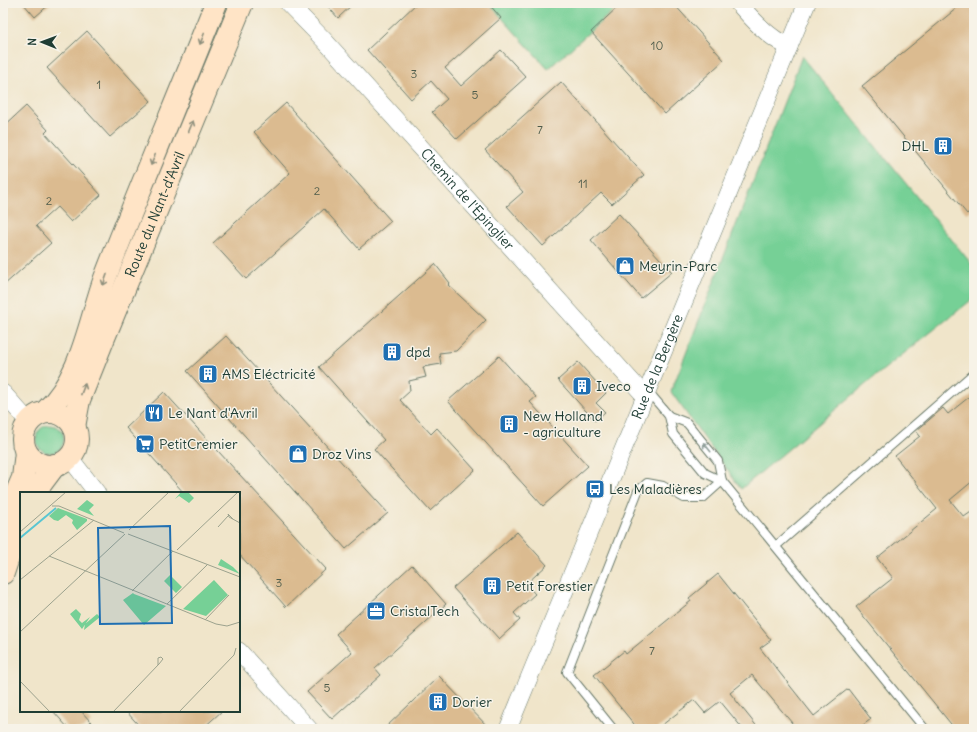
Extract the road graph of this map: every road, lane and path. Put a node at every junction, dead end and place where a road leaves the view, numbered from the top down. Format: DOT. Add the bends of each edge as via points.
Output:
graph roads {
  1 [pos="216,3"];
  2 [pos="242,3"];
  3 [pos="288,3"];
  4 [pos="738,3"];
  5 [pos="806,3"];
  6 [pos="789,47"];
  7 [pos="974,373"];
  8 [pos="3,393"];
  9 [pos="646,393"];
  10 [pos="37,416"];
  11 [pos="669,416"];
  12 [pos="74,427"];
  13 [pos="26,452"];
  14 [pos="62,462"];
  15 [pos="722,481"];
  16 [pos="35,492"];
  17 [pos="96,492"];
  18 [pos="20,522"];
  19 [pos="3,524"];
  20 [pos="776,546"];
  21 [pos="3,573"];
  22 [pos="240,653"];
  23 [pos="309,729"];
  24 [pos="508,729"];
  25 [pos="613,729"];
  26 [pos="925,729"];
  1 -- 10 [label="main road, Route du Nant-d'Avril, one-way" via="105,278 79,358 62,393"];
  12 -- 2 [label="main road, Route du Nant-d'Avril, one-way" via="79,400"];
  3 -- 9 [label="street, Chemin de l'Epinglier"];
  4 -- 6 [label="street" via="776,41"];
  5 -- 6 [label="street, Rue de la Bergère"];
  6 -- 9 [label="street, Rue de la Bergère"];
  7 -- 20 [label="lane"];
  8 -- 10 [label="street"];
  9 -- 11 [label="lane"];
  9 -- 24 [label="street, Rue de la Bergère"];
  10 -- 12 [label="main road" via="61,414"];
  10 -- 13 [label="main road" via="22,436"];
  11 -- 15 [label="lane" via="673,434 705,473"];
  15 -- 11 [label="lane, one-way" via="718,461 687,423"];
  12 -- 14 [label="main road" via="76,446"];
  13 -- 14 [label="main road" via="35,462 43,465"];
  13 -- 19 [label="main road" via="23,478"];
  14 -- 16 [label="main road"];
  14 -- 17 [label="street"];
  15 -- 20 [label="lane"];
  15 -- 25 [label="lane" via="703,498 684,498 663,486 647,483 638,491 567,672"];
  18 -- 21 [label="main road"];
  20 -- 26 [label="lane"];
  22 -- 23 [label="street"];
}
